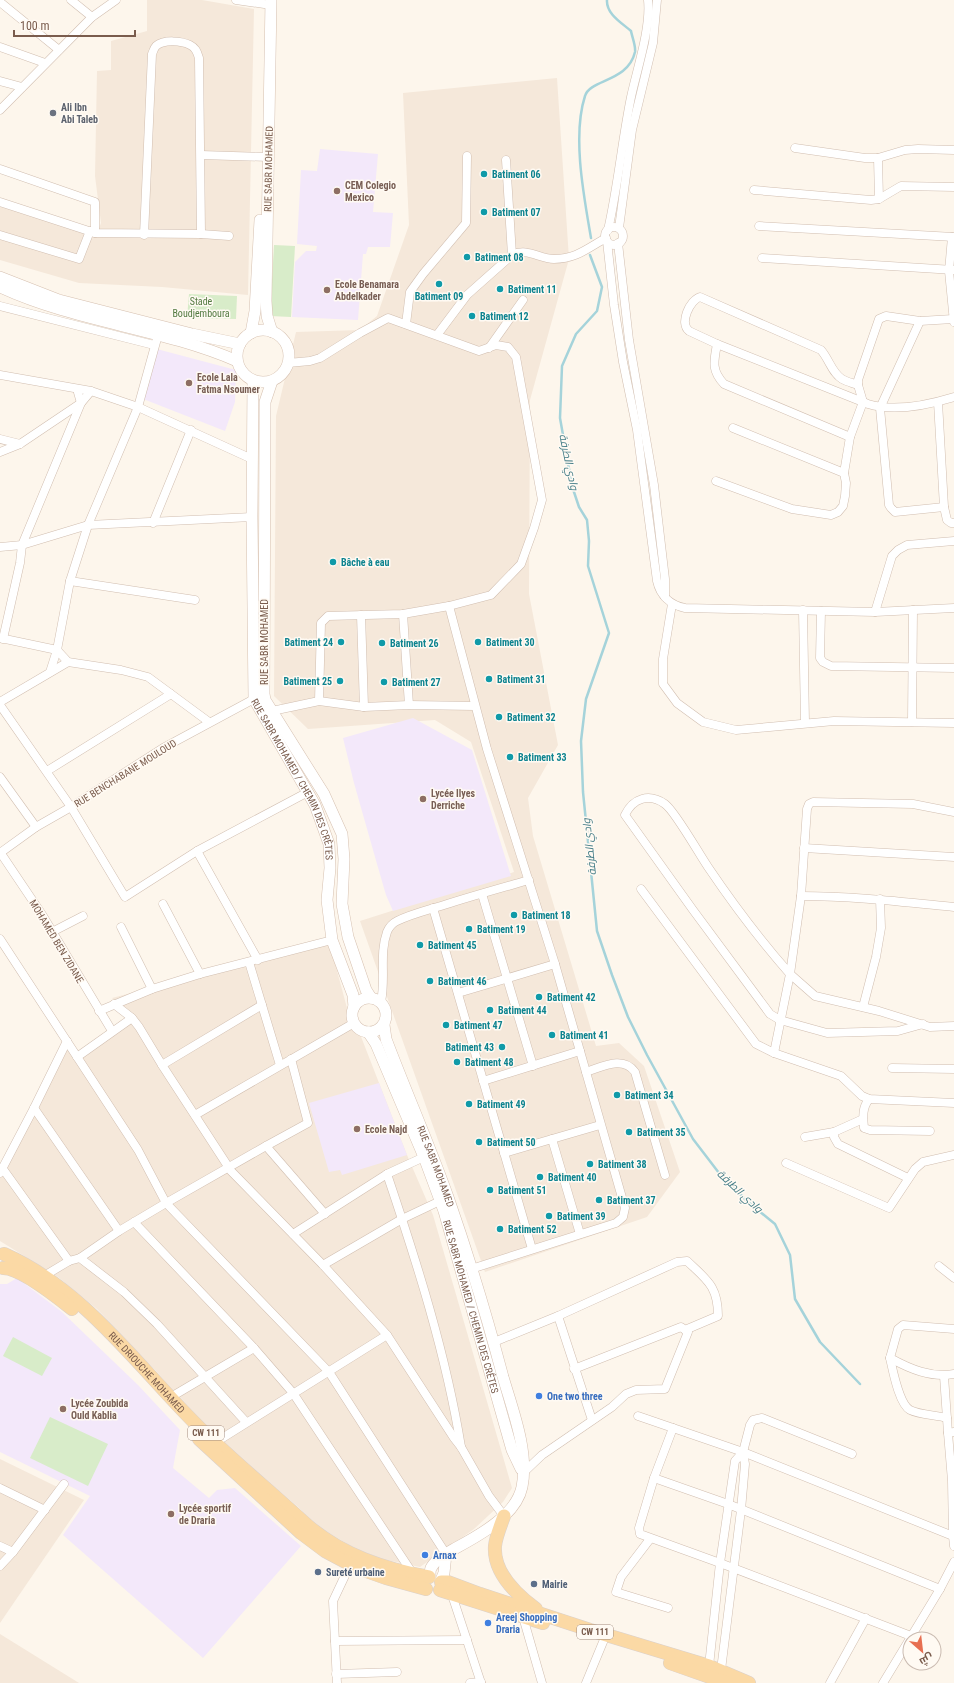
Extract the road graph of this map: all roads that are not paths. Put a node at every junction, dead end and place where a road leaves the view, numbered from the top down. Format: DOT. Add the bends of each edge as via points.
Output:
graph roads {
  1 [pos="71,0"];
  2 [pos="116,0"];
  3 [pos="236,0"];
  4 [pos="648,0"];
  5 [pos="657,0"];
  6 [pos="0,2"];
  7 [pos="271,2"];
  8 [pos="92,17"];
  9 [pos="0,47"];
  10 [pos="59,50"];
  11 [pos="45,63"];
  12 [pos="0,81"];
  13 [pos="22,87"];
  14 [pos="0,110"];
  15 [pos="795,148"];
  16 [pos="954,150"];
  17 [pos="201,155"];
  18 [pos="467,156"];
  19 [pos="268,157"];
  20 [pos="878,158"];
  21 [pos="506,160"];
  22 [pos="0,169"];
  23 [pos="954,187"];
  24 [pos="754,190"];
  25 [pos="879,199"];
  26 [pos="0,202"];
  27 [pos="759,226"];
  28 [pos="619,228"];
  29 [pos="608,230"];
  30 [pos="92,232"];
  31 [pos="201,234"];
  32 [pos="0,235"];
  33 [pos="144,235"];
  34 [pos="229,236"];
  35 [pos="953,237"];
  36 [pos="606,240"];
  37 [pos="618,243"];
  38 [pos="512,255"];
  39 [pos="762,258"];
  40 [pos="952,270"];
  41 [pos="0,277"];
  42 [pos="0,287"];
  43 [pos="523,300"];
  44 [pos="0,306"];
  45 [pos="953,320"];
  46 [pos="920,321"];
  47 [pos="406,324"];
  48 [pos="272,332"];
  49 [pos="251,333"];
  50 [pos="437,335"];
  51 [pos="156,340"];
  52 [pos="240,344"];
  53 [pos="717,344"];
  54 [pos="489,348"];
  55 [pos="237,361"];
  56 [pos="288,363"];
  57 [pos="0,375"];
  58 [pos="253,381"];
  59 [pos="272,381"];
  60 [pos="858,385"];
  61 [pos="77,389"];
  62 [pos="91,391"];
  63 [pos="954,397"];
  64 [pos="863,402"];
  65 [pos="938,402"];
  66 [pos="81,403"];
  67 [pos="138,407"];
  68 [pos="880,408"];
  69 [pos="733,428"];
  70 [pos="191,430"];
  71 [pos="850,437"];
  72 [pos="0,439"];
  73 [pos="16,443"];
  74 [pos="2,451"];
  75 [pos="0,458"];
  76 [pos="252,459"];
  77 [pos="844,473"];
  78 [pos="716,481"];
  79 [pos="944,507"];
  80 [pos="252,517"];
  81 [pos="153,523"];
  82 [pos="954,523"];
  83 [pos="88,525"];
  84 [pos="954,541"];
  85 [pos="22,545"];
  86 [pos="0,547"];
  87 [pos="70,581"];
  88 [pos="665,596"];
  89 [pos="195,600"];
  90 [pos="672,604"];
  91 [pos="449,606"];
  92 [pos="954,608"];
  93 [pos="803,610"];
  94 [pos="913,610"];
  95 [pos="821,611"];
  96 [pos="875,612"];
  97 [pos="403,614"];
  98 [pos="361,615"];
  99 [pos="2,639"];
  100 [pos="57,650"];
  101 [pos="68,662"];
  102 [pos="913,666"];
  103 [pos="954,668"];
  104 [pos="50,672"];
  105 [pos="171,694"];
  106 [pos="254,699"];
  107 [pos="319,700"];
  108 [pos="0,702"];
  109 [pos="0,705"];
  110 [pos="409,705"];
  111 [pos="475,706"];
  112 [pos="364,707"];
  113 [pos="272,710"];
  114 [pos="209,722"];
  115 [pos="912,722"];
  116 [pos="805,723"];
  117 [pos="954,723"];
  118 [pos="47,771"];
  119 [pos="0,777"];
  120 [pos="308,792"];
  121 [pos="71,807"];
  122 [pos="954,812"];
  123 [pos="36,827"];
  124 [pos="804,848"];
  125 [pos="0,852"];
  126 [pos="197,852"];
  127 [pos="954,857"];
  128 [pos="529,880"];
  129 [pos="641,889"];
  130 [pos="482,894"];
  131 [pos="801,896"];
  132 [pos="880,899"];
  133 [pos="163,904"];
  134 [pos="954,907"];
  135 [pos="433,908"];
  136 [pos="83,916"];
  137 [pos="121,927"];
  138 [pos="52,932"];
  139 [pos="0,939"];
  140 [pos="332,940"];
  141 [pos="258,960"];
  142 [pos="249,962"];
  143 [pos="555,964"];
  144 [pos="200,974"];
  145 [pos="790,974"];
  146 [pos="506,978"];
  147 [pos="152,989"];
  148 [pos="458,993"];
  149 [pos="376,1000"];
  150 [pos="114,1004"];
  151 [pos="262,1005"];
  152 [pos="354,1007"];
  153 [pos="863,1007"];
  154 [pos="98,1011"];
  155 [pos="132,1018"];
  156 [pos="780,1020"];
  157 [pos="354,1023"];
  158 [pos="923,1024"];
  159 [pos="384,1025"];
  160 [pos="954,1026"];
  161 [pos="112,1031"];
  162 [pos="368,1032"];
  163 [pos="66,1041"];
  164 [pos="580,1051"];
  165 [pos="774,1053"];
  166 [pos="77,1056"];
  167 [pos="291,1059"];
  168 [pos="162,1065"];
  169 [pos="280,1066"];
  170 [pos="533,1066"];
  171 [pos="892,1068"];
  172 [pos="954,1069"];
  173 [pos="586,1072"];
  174 [pos="483,1081"];
  175 [pos="869,1099"];
  176 [pos="954,1103"];
  177 [pos="34,1108"];
  178 [pos="195,1115"];
  179 [pos="863,1119"];
  180 [pos="600,1126"];
  181 [pos="930,1131"];
  182 [pos="834,1132"];
  183 [pos="805,1137"];
  184 [pos="552,1139"];
  185 [pos="266,1146"];
  186 [pos="504,1153"];
  187 [pos="954,1155"];
  188 [pos="424,1157"];
  189 [pos="786,1163"];
  190 [pos="228,1167"];
  191 [pos="1,1170"];
  192 [pos="387,1174"];
  193 [pos="665,1175"];
  194 [pos="908,1178"];
  195 [pos="440,1201"];
  196 [pos="166,1203"];
  197 [pos="325,1214"];
  198 [pos="402,1219"];
  199 [pos="134,1222"];
  200 [pos="119,1231"];
  201 [pos="293,1234"];
  202 [pos="580,1234"];
  203 [pos="532,1250"];
  204 [pos="2,1252"];
  205 [pos="80,1258"];
  206 [pos="69,1261"];
  207 [pos="323,1265"];
  208 [pos="939,1266"];
  209 [pos="1,1269"];
  210 [pos="471,1269"];
  211 [pos="44,1276"];
  212 [pos="954,1278"];
  213 [pos="558,1316"];
  214 [pos="954,1329"];
  215 [pos="685,1330"];
  216 [pos="387,1335"];
  217 [pos="494,1342"];
  218 [pos="254,1348"];
  219 [pos="890,1358"];
  220 [pos="574,1369"];
  221 [pos="329,1372"];
  222 [pos="954,1374"];
  223 [pos="206,1376"];
  224 [pos="944,1376"];
  225 [pos="293,1393"];
  226 [pos="171,1397"];
  227 [pos="638,1416"];
  228 [pos="947,1418"];
  229 [pos="592,1420"];
  230 [pos="246,1422"];
  231 [pos="673,1428"];
  232 [pos="951,1432"];
  233 [pos="216,1442"];
  234 [pos="461,1447"];
  235 [pos="743,1452"];
  236 [pos="852,1454"];
  237 [pos="523,1473"];
  238 [pos="654,1478"];
  239 [pos="953,1481"];
  240 [pos="64,1484"];
  241 [pos="0,1488"];
  242 [pos="728,1504"];
  243 [pos="45,1510"];
  244 [pos="741,1510"];
  245 [pos="504,1516"];
  246 [pos="480,1534"];
  247 [pos="952,1536"];
  248 [pos="650,1539"];
  249 [pos="496,1544"];
  250 [pos="0,1546"];
  251 [pos="954,1546"];
  252 [pos="13,1552"];
  253 [pos="446,1554"];
  254 [pos="954,1562"];
  255 [pos="720,1563"];
  256 [pos="350,1565"];
  257 [pos="0,1566"];
  258 [pos="733,1569"];
  259 [pos="413,1574"];
  260 [pos="951,1576"];
  261 [pos="434,1582"];
  262 [pos="940,1589"];
  263 [pos="452,1594"];
  264 [pos="668,1608"];
  265 [pos="544,1615"];
  266 [pos="523,1617"];
  267 [pos="866,1618"];
  268 [pos="914,1631"];
  269 [pos="902,1632"];
  270 [pos="467,1640"];
  271 [pos="335,1642"];
  272 [pos="603,1642"];
  273 [pos="902,1651"];
  274 [pos="397,1672"];
  275 [pos="336,1674"];
  276 [pos="714,1674"];
  277 [pos="481,1682"];
  278 [pos="337,1683"];
  279 [pos="470,1683"];
  280 [pos="542,1683"];
  281 [pos="586,1683"];
  282 [pos="727,1683"];
  283 [pos="749,1683"];
  284 [pos="830,1683"];
  285 [pos="883,1683"];
  1 -- 8 [label="street"];
  2 -- 8 [label="street"];
  3 -- 7 [label="street"];
  4 -- 29 [label="street" via="648,17 631,96"];
  5 -- 28 [label="street" via="653,43 632,130"];
  6 -- 10 [label="street"];
  7 -- 19 [label="main road, RUE SABR MOHAMED"];
  8 -- 10 [label="street"];
  9 -- 11 [label="street"];
  10 -- 11 [label="street"];
  11 -- 13 [label="street"];
  12 -- 13 [label="street"];
  13 -- 14 [label="street"];
  15 -- 20 [label="street"];
  16 -- 20 [label="street" via="911,149"];
  17 -- 19 [label="street"];
  17 -- 31 [label="street"];
  17 -- 33 [label="street" via="197,50 190,45 162,42 152,54"];
  18 -- 47 [label="street" via="466,223 410,292"];
  19 -- 48 [label="main road, RUE SABR MOHAMED" via="266,301"];
  19 -- 49 [label="main road" via="263,167 255,311"];
  20 -- 25 [label="street"];
  21 -- 38 [label="street"];
  22 -- 30 [label="street" via="95,202"];
  23 -- 25 [label="street" via="901,186"];
  24 -- 25 [label="street"];
  26 -- 30 [label="street"];
  27 -- 35 [label="street"];
  28 -- 29 [label="street" via="613,227"];
  28 -- 37 [label="street" via="623,234"];
  29 -- 36 [label="street"];
  30 -- 32 [label="street" via="79,259"];
  30 -- 33 [label="street"];
  31 -- 33 [label="street"];
  31 -- 34 [label="street"];
  35 -- 40 [label="street"];
  36 -- 37 [label="street" via="612,244"];
  36 -- 38 [label="street" via="577,256 554,259 520,251"];
  36 -- 88 [label="street" via="623,362 637,430 656,581"];
  37 -- 88 [label="street" via="628,334 654,485"];
  38 -- 50 [label="street" via="467,295"];
  39 -- 40 [label="street"];
  40 -- 45 [label="street"];
  41 -- 52 [label="main road" via="58,300"];
  42 -- 51 [label="main road" via="42,304"];
  43 -- 54 [label="street"];
  44 -- 51 [label="street"];
  45 -- 46 [label="street"];
  46 -- 60 [label="street" via="886,316 879,319"];
  46 -- 68 [label="street"];
  47 -- 50 [label="street"];
  47 -- 56 [label="street" via="388,318 320,358"];
  48 -- 49 [label="main road" via="260,330"];
  48 -- 56 [label="main road" via="281,338 286,346 289,354"];
  49 -- 52 [label="main road"];
  50 -- 54 [label="street" via="479,351"];
  51 -- 55 [label="main road" via="215,352"];
  51 -- 67 [label="street"];
  52 -- 55 [label="main road"];
  53 -- 60 [label="street" via="686,328 684,323 696,298 700,297 822,350 841,378"];
  53 -- 64 [label="street"];
  53 -- 71 [label="street" via="714,369 724,384"];
  54 -- 91 [label="street" via="496,345 508,348 516,357 542,500 521,564 491,595"];
  55 -- 58 [label="main road" via="241,371"];
  56 -- 59 [label="main road"];
  57 -- 61 [label="street"];
  58 -- 59 [label="main road"];
  58 -- 76 [label="main road, RUE SABR MOHAMED / CHEMIN DES CRÊTES"];
  59 -- 113 [label="main road, RUE SABR MOHAMED" via="265,402 264,694"];
  60 -- 64 [label="street"];
  61 -- 62 [label="street"];
  61 -- 66 [label="street"];
  62 -- 66 [label="street"];
  62 -- 67 [label="street"];
  63 -- 65 [label="street"];
  64 -- 68 [label="street"];
  64 -- 71 [label="street"];
  65 -- 68 [label="street"];
  65 -- 79 [label="street"];
  66 -- 73 [label="street"];
  66 -- 85 [label="street"];
  67 -- 70 [label="street"];
  67 -- 83 [label="street"];
  68 -- 79 [label="street" via="889,505 896,512"];
  69 -- 77 [label="street"];
  70 -- 76 [label="street"];
  70 -- 81 [label="street"];
  71 -- 77 [label="street"];
  72 -- 73 [label="street"];
  73 -- 74 [label="street"];
  74 -- 75 [label="street"];
  76 -- 80 [label="main road, RUE SABR MOHAMED / CHEMIN DES CRÊTES"];
  77 -- 78 [label="street" via="846,483 843,506 831,516 792,509"];
  79 -- 82 [label="street" via="947,520"];
  80 -- 81 [label="street"];
  80 -- 106 [label="main road, RUE SABR MOHAMED / CHEMIN DES CRÊTES"];
  81 -- 83 [label="street"];
  83 -- 85 [label="street"];
  83 -- 87 [label="street"];
  84 -- 96 [label="street" via="906,545 898,550 892,556"];
  85 -- 86 [label="street"];
  85 -- 99 [label="street"];
  87 -- 89 [label="street"];
  87 -- 100 [label="street"];
  88 -- 90 [label="street"];
  90 -- 93 [label="street" via="685,608"];
  90 -- 116 [label="street" via="663,659 663,684 677,703 703,722 736,730"];
  91 -- 97 [label="street"];
  91 -- 111 [label="street"];
  92 -- 94 [label="street"];
  93 -- 95 [label="street"];
  93 -- 116 [label="street"];
  94 -- 96 [label="street"];
  94 -- 102 [label="street"];
  95 -- 96 [label="street"];
  95 -- 102 [label="street" via="820,658 823,662 831,666"];
  97 -- 98 [label="street"];
  97 -- 110 [label="street"];
  98 -- 107 [label="street" via="328,616 321,623"];
  98 -- 112 [label="street"];
  99 -- 100 [label="street"];
  100 -- 101 [label="street"];
  100 -- 104 [label="street"];
  101 -- 104 [label="street"];
  101 -- 105 [label="street" via="148,677"];
  102 -- 103 [label="street"];
  102 -- 115 [label="street"];
  104 -- 108 [label="street"];
  105 -- 114 [label="street"];
  105 -- 118 [label="street"];
  106 -- 114 [label="street, RUE BENCHABANE MOULOUD"];
  106 -- 120 [label="main road, RUE SABR MOHAMED / CHEMIN DES CRÊTES"];
  107 -- 112 [label="street"];
  107 -- 113 [label="street"];
  109 -- 118 [label="street"];
  110 -- 111 [label="street"];
  110 -- 112 [label="street"];
  111 -- 128 [label="street"];
  113 -- 149 [label="main road, RUE SABR MOHAMED" via="324,794 342,834 342,904 348,937 363,982"];
  114 -- 121 [label="street, RUE BENCHABANE MOULOUD"];
  115 -- 116 [label="street"];
  115 -- 117 [label="street"];
  118 -- 121 [label="street"];
  119 -- 123 [label="street"];
  120 -- 126 [label="street"];
  120 -- 140 [label="main road, RUE SABR MOHAMED / CHEMIN DES CRÊTES" via="329,844 327,900"];
  121 -- 123 [label="street, RUE BENCHABANE MOULOUD"];
  121 -- 126 [label="street" via="125,897"];
  122 -- 124 [label="street" via="913,804 813,802 807,809"];
  123 -- 125 [label="street, RUE BENCHABANE MOULOUD"];
  124 -- 127 [label="street"];
  124 -- 131 [label="street"];
  125 -- 138 [label="street, MOHAMED BEN ZIDANE"];
  126 -- 141 [label="street"];
  128 -- 130 [label="street"];
  128 -- 143 [label="street"];
  129 -- 165 [label="street" via="756,1044"];
  130 -- 135 [label="street"];
  130 -- 146 [label="street"];
  131 -- 132 [label="street"];
  131 -- 145 [label="street"];
  132 -- 134 [label="street"];
  132 -- 153 [label="street" via="881,928"];
  133 -- 144 [label="street"];
  135 -- 148 [label="street"];
  135 -- 149 [label="street" via="390,925 382,959 384,982"];
  136 -- 138 [label="street"];
  137 -- 147 [label="street"];
  138 -- 154 [label="street, MOHAMED BEN ZIDANE"];
  139 -- 163 [label="street"];
  140 -- 141 [label="street"];
  140 -- 152 [label="main road, RUE SABR MOHAMED / CHEMIN DES CRÊTES" via="353,995"];
  141 -- 142 [label="street"];
  142 -- 144 [label="street"];
  142 -- 151 [label="street"];
  143 -- 146 [label="street"];
  143 -- 164 [label="street"];
  144 -- 147 [label="street"];
  145 -- 153 [label="street" via="815,996"];
  145 -- 156 [label="street"];
  145 -- 156 [label="street" via="756,934 666,805 654,798 642,799 629,805 625,815 770,1014"];
  146 -- 148 [label="street"];
  146 -- 170 [label="street"];
  147 -- 150 [label="street"];
  148 -- 174 [label="street"];
  149 -- 152 [label="main road" via="361,1000"];
  149 -- 159 [label="main road" via="386,1014"];
  150 -- 154 [label="street"];
  150 -- 155 [label="street"];
  151 -- 168 [label="street"];
  151 -- 169 [label="street"];
  152 -- 157 [label="main road"];
  153 -- 158 [label="street"];
  154 -- 161 [label="street, MOHAMED BEN ZIDANE"];
  155 -- 161 [label="street"];
  155 -- 168 [label="street"];
  156 -- 158 [label="street" via="827,1033 898,1031"];
  156 -- 165 [label="street"];
  157 -- 162 [label="main road"];
  157 -- 167 [label="street"];
  158 -- 160 [label="street" via="930,1027"];
  159 -- 162 [label="main road"];
  159 -- 210 [label="main road, RUE SABR MOHAMED" via="386,1039 448,1197"];
  161 -- 166 [label="street"];
  162 -- 188 [label="main road, RUE SABR MOHAMED / CHEMIN DES CRÊTES" via="376,1044"];
  163 -- 166 [label="street"];
  163 -- 177 [label="street"];
  164 -- 170 [label="street"];
  164 -- 173 [label="street"];
  165 -- 175 [label="street" via="841,1076 862,1096"];
  166 -- 196 [label="street" via="138,1150"];
  167 -- 169 [label="street"];
  167 -- 185 [label="street" via="308,1123"];
  168 -- 178 [label="street"];
  169 -- 178 [label="street"];
  170 -- 174 [label="street"];
  171 -- 172 [label="street"];
  173 -- 180 [label="street"];
  173 -- 193 [label="street" via="618,1063 626,1064 635,1072"];
  174 -- 186 [label="street"];
  175 -- 176 [label="street"];
  175 -- 179 [label="street" via="864,1105"];
  177 -- 191 [label="street"];
  177 -- 200 [label="street"];
  178 -- 190 [label="street"];
  179 -- 181 [label="street" via="864,1128 870,1130"];
  179 -- 182 [label="street"];
  180 -- 184 [label="street"];
  180 -- 202 [label="street" via="625,1212 616,1223"];
  182 -- 183 [label="street"];
  182 -- 194 [label="street" via="838,1144"];
  184 -- 186 [label="street"];
  184 -- 202 [label="street"];
  185 -- 190 [label="street"];
  185 -- 197 [label="street"];
  186 -- 203 [label="street"];
  187 -- 194 [label="street" via="923,1162"];
  188 -- 192 [label="street"];
  188 -- 195 [label="main road, RUE SABR MOHAMED / CHEMIN DES CRÊTES"];
  189 -- 194 [label="street" via="889,1208"];
  190 -- 196 [label="street"];
  190 -- 201 [label="street"];
  191 -- 206 [label="street"];
  192 -- 197 [label="street"];
  192 -- 198 [label="street"];
  195 -- 198 [label="street"];
  195 -- 237 [label="main road, RUE SABR MOHAMED / CHEMIN DES CRÊTES" via="512,1450"];
  196 -- 199 [label="street"];
  196 -- 221 [label="street"];
  197 -- 201 [label="street"];
  198 -- 207 [label="street"];
  198 -- 234 [label="street" via="431,1313"];
  199 -- 200 [label="street"];
  199 -- 218 [label="street"];
  200 -- 205 [label="street"];
  201 -- 207 [label="street"];
  202 -- 203 [label="street"];
  203 -- 210 [label="street"];
  204 -- 209 [label="main road" via="5,1263"];
  204 -- 211 [label="main road, RUE DRIOUCHE MOHAMED / CW 111"];
  205 -- 206 [label="street"];
  205 -- 223 [label="street" via="124,1292"];
  206 -- 211 [label="street"];
  207 -- 216 [label="street"];
  208 -- 212 [label="street"];
  209 -- 256 [label="main road, RUE DRIOUCHE MOHAMED / CW 111" via="10,1268 21,1274 89,1322 176,1416 231,1469 301,1533 329,1554"];
  210 -- 217 [label="main road, RUE SABR MOHAMED"];
  211 -- 226 [label="main road, RUE DRIOUCHE MOHAMED / CW 111" via="117,1339"];
  213 -- 215 [label="street" via="677,1262 688,1261 710,1282 718,1303 718,1316"];
  213 -- 217 [label="street"];
  213 -- 220 [label="street"];
  214 -- 219 [label="street" via="903,1325 898,1329"];
  215 -- 220 [label="street" via="681,1327"];
  215 -- 229 [label="street" via="688,1332 665,1389 636,1390 626,1394"];
  216 -- 221 [label="street"];
  216 -- 234 [label="street"];
  217 -- 237 [label="main road, RUE SABR MOHAMED" via="522,1444"];
  218 -- 223 [label="street"];
  218 -- 225 [label="street"];
  219 -- 224 [label="street" via="919,1372"];
  219 -- 228 [label="street" via="905,1406 911,1410"];
  220 -- 229 [label="street"];
  221 -- 225 [label="street"];
  221 -- 253 [label="street"];
  222 -- 224 [label="street"];
  223 -- 226 [label="street"];
  223 -- 230 [label="street"];
  224 -- 228 [label="street"];
  225 -- 230 [label="street"];
  225 -- 259 [label="street"];
  226 -- 233 [label="main road, RUE DRIOUCHE MOHAMED / CW 111"];
  227 -- 231 [label="street"];
  228 -- 232 [label="street"];
  229 -- 237 [label="street" via="542,1455"];
  230 -- 233 [label="street"];
  231 -- 235 [label="street"];
  231 -- 238 [label="street"];
  232 -- 239 [label="street"];
  233 -- 259 [label="main road, RUE DRIOUCHE MOHAMED / CW 111" via="326,1541 367,1561"];
  234 -- 245 [label="street" via="489,1496"];
  235 -- 236 [label="street" via="750,1425 753,1420 762,1418"];
  235 -- 242 [label="street" via="735,1460"];
  235 -- 244 [label="street" via="745,1464"];
  235 -- 247 [label="street"];
  237 -- 245 [label="main road" via="519,1497"];
  238 -- 242 [label="street"];
  238 -- 248 [label="street" via="638,1532"];
  239 -- 247 [label="street"];
  240 -- 243 [label="street"];
  241 -- 243 [label="street"];
  242 -- 244 [label="street"];
  242 -- 255 [label="street"];
  243 -- 252 [label="street"];
  244 -- 258 [label="street"];
  244 -- 262 [label="street"];
  245 -- 246 [label="main road"];
  245 -- 249 [label="main road"];
  246 -- 249 [label="main road"];
  246 -- 253 [label="main road"];
  247 -- 251 [label="street"];
  248 -- 255 [label="street"];
  248 -- 264 [label="street" via="621,1577 616,1592"];
  249 -- 265 [label="main road" via="496,1559 502,1574 526,1602"];
  250 -- 252 [label="street"];
  252 -- 257 [label="street"];
  253 -- 261 [label="main road" via="444,1573"];
  254 -- 260 [label="street"];
  255 -- 258 [label="street"];
  255 -- 276 [label="street"];
  256 -- 261 [label="main road, RUE DRIOUCHE MOHAMED / CW 111" via="386,1578"];
  256 -- 271 [label="street" via="333,1601"];
  258 -- 267 [label="street"];
  258 -- 276 [label="street"];
  259 -- 261 [label="main road, RUE DRIOUCHE MOHAMED / CW 111"];
  260 -- 262 [label="street"];
  261 -- 263 [label="main road"];
  261 -- 265 [label="main road, CW 111" via="448,1582"];
  262 -- 268 [label="street"];
  263 -- 266 [label="main road"];
  263 -- 270 [label="street"];
  265 -- 276 [label="main road, CW 111" via="643,1647"];
  266 -- 272 [label="main road"];
  266 -- 280 [label="street"];
  267 -- 269 [label="street"];
  267 -- 284 [label="street"];
  270 -- 271 [label="street"];
  270 -- 277 [label="street"];
  271 -- 275 [label="street"];
  272 -- 276 [label="main road"];
  272 -- 281 [label="street"];
  273 -- 285 [label="street"];
  274 -- 275 [label="street"];
  275 -- 278 [label="street"];
  276 -- 282 [label="main road"];
  276 -- 283 [label="main road, CW 111"];
  277 -- 279 [label="street"];
}
